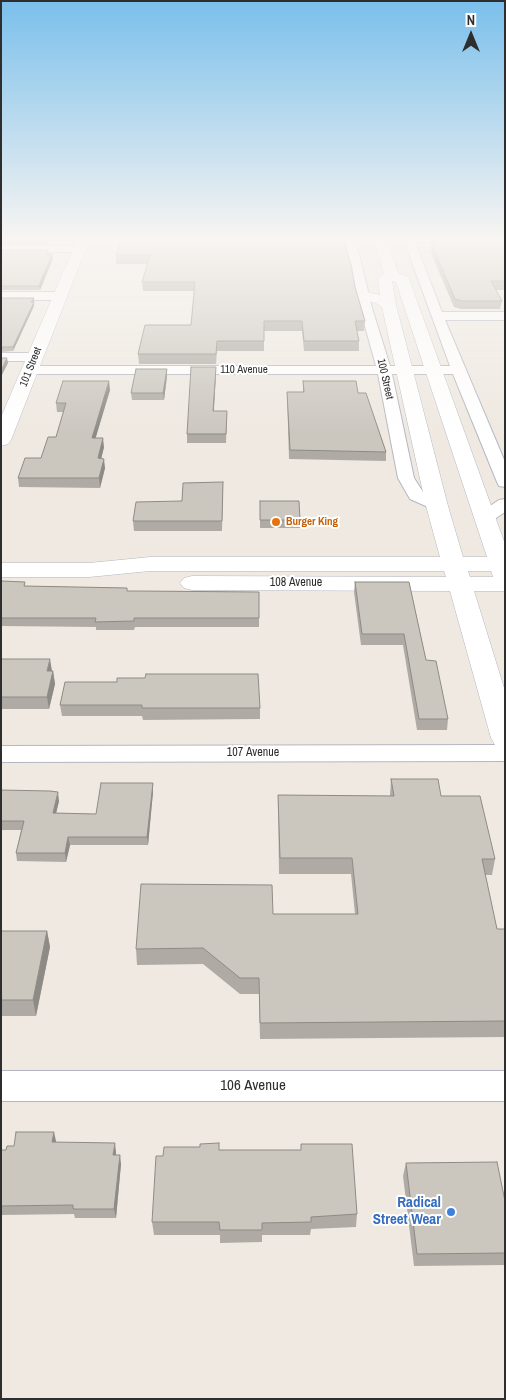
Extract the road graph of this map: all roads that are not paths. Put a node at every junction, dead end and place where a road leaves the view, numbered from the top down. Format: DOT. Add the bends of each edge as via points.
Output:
graph roads {
  1 [pos="57,303"];
  2 [pos="365,303"];
  3 [pos="386,303"];
  4 [pos="411,303"];
  5 [pos="433,303"];
  6 [pos="389,305"];
  7 [pos="438,316"];
  8 [pos="505,316"];
  9 [pos="1,357"];
  10 [pos="33,364"];
  11 [pos="384,370"];
  12 [pos="406,370"];
  13 [pos="434,370"];
  14 [pos="458,370"];
  15 [pos="1,440"];
  16 [pos="497,444"];
  17 [pos="505,482"];
  18 [pos="505,504"];
  19 [pos="438,506"];
  20 [pos="484,518"];
  21 [pos="1,570"];
  22 [pos="503,572"];
  23 [pos="458,574"];
  24 [pos="505,738"];
  25 [pos="505,753"];
  26 [pos="1,754"];
  27 [pos="1,1086"];
  28 [pos="505,1086"];
  1 -- 10 [label="main road, 101 Street"];
  2 -- 11 [label="street, 100 Street"];
  3 -- 6 [label="main road"];
  4 -- 13 [label="main road, 100 Street"];
  5 -- 7 [label="street"];
  6 -- 12 [label="main road, 100 Street"];
  7 -- 8 [label="street"];
  7 -- 14 [label="street"];
  9 -- 10 [label="street, 110 Avenue"];
  10 -- 11 [label="street, 110 Avenue"];
  10 -- 15 [label="main road, 101 Street"];
  11 -- 12 [label="street, 110 Avenue"];
  11 -- 19 [label="street, 100 Street" via="406,478 416,495"];
  12 -- 13 [label="street, 110 Avenue"];
  12 -- 19 [label="main road, 100 Street"];
  13 -- 14 [label="street, 110 Avenue"];
  13 -- 20 [label="main road, 100 Street"];
  14 -- 16 [label="street"];
  16 -- 17 [label="street"];
  18 -- 20 [label="street"];
  19 -- 23 [label="main road, 100 Street"];
  20 -- 22 [label="main road, 100 Street"];
  21 -- 23 [label="main road, 108 Avenue" via="89,570 152,583"];
  22 -- 23 [label="main road, 108 Avenue"];
  23 -- 24 [label="main road, 100 Street"];
  25 -- 26 [label="street, 107 Avenue"];
  27 -- 28 [label="street, 106 Avenue"];
}
